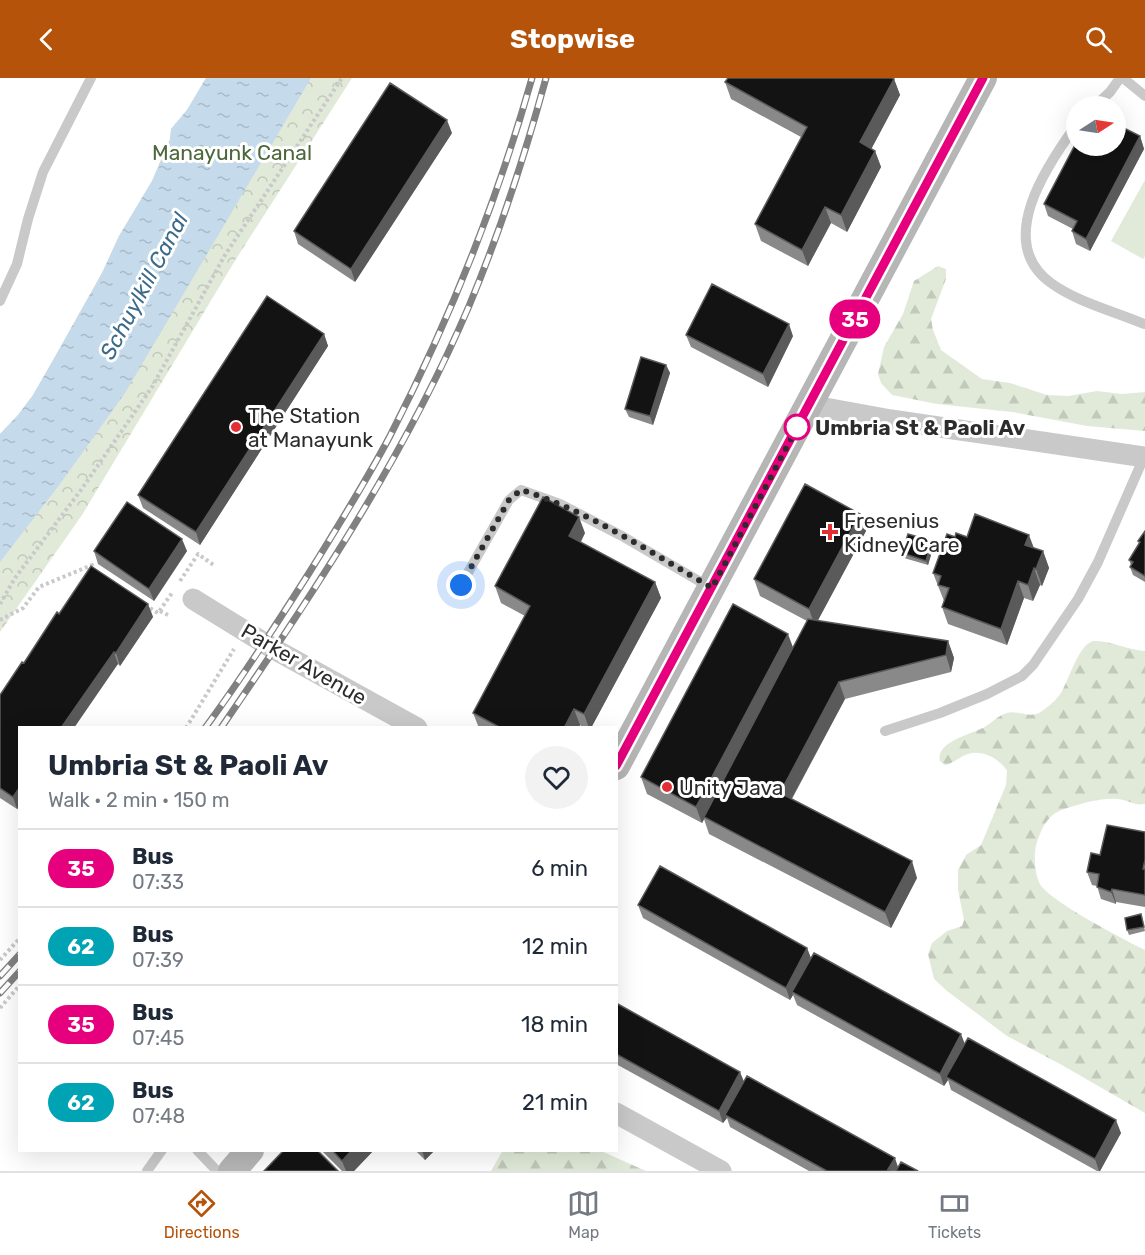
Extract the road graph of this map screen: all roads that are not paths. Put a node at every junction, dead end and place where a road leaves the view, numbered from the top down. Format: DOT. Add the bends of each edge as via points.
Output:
graph roads {
  1 [pos="91,78"];
  2 [pos="982,78"];
  3 [pos="1121,78"];
  4 [pos="1106,96"];
  5 [pos="1145,96"];
  6 [pos="1066,141"];
  7 [pos="0,301"];
  8 [pos="1144,324"];
  9 [pos="809,405"];
  10 [pos="1145,457"];
  11 [pos="461,585"];
  12 [pos="712,588"];
  13 [pos="193,599"];
  14 [pos="413,726"];
  15 [pos="885,731"];
  16 [pos="618,762"];
  17 [pos="618,1114"];
  18 [pos="161,1152"];
  19 [pos="198,1152"];
  20 [pos="248,1152"];
  21 [pos="147,1171"];
  22 [pos="217,1171"];
  23 [pos="232,1171"];
  24 [pos="721,1171"];
  1 -- 7 [label="lane" via="43,172 17,264"];
  2 -- 9 [label="main road"];
  3 -- 4 [label="lane"];
  3 -- 5 [label="lane"];
  6 -- 8 [label="lane" via="1033,200 1025,224 1025,245 1034,266 1050,282"];
  9 -- 10 [label="street"];
  9 -- 12 [label="main road"];
  10 -- 15 [label="lane" via="1098,562 1033,665 1022,676 987,694"];
  11 -- 12 [label="lane" via="509,500 521,490 560,504"];
  12 -- 16 [label="main road"];
  13 -- 14 [label="street, Parker Avenue" via="274,650"];
  17 -- 24 [label="street"];
  18 -- 21 [label="lane"];
  19 -- 22 [label="lane"];
  20 -- 23 [label="main road"];
}
